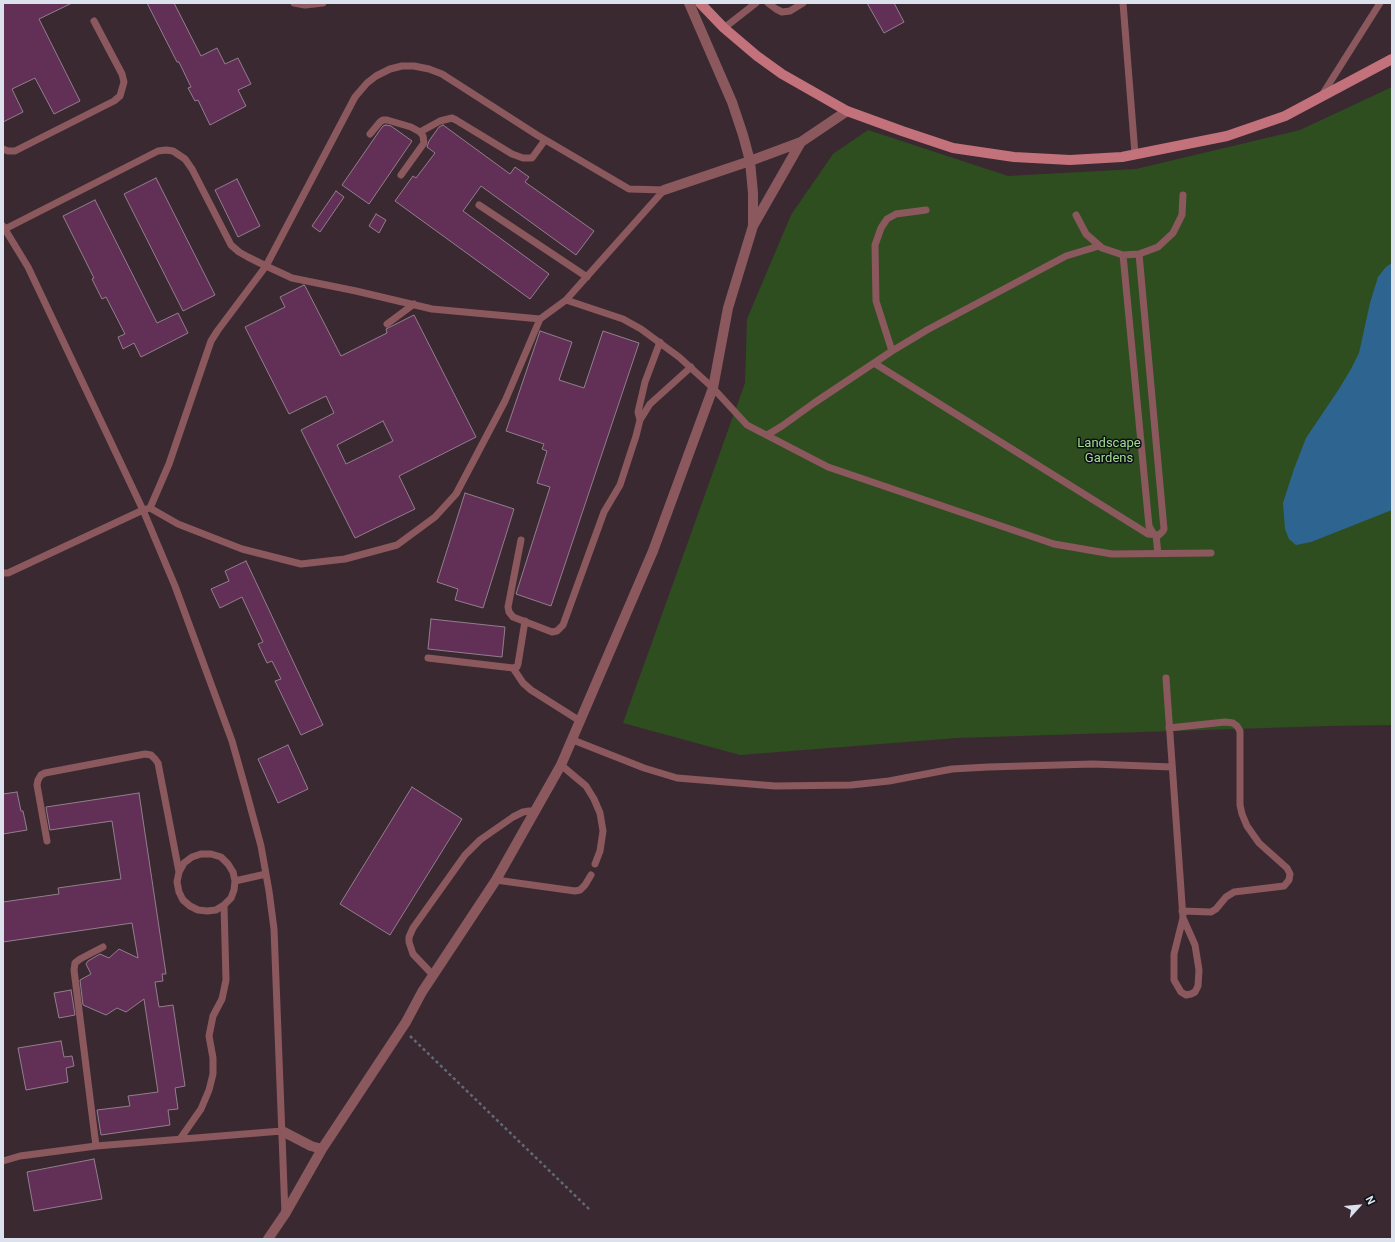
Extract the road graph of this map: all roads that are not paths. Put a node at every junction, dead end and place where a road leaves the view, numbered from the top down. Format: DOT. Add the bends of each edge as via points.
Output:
graph roads {
  1 [pos="294,3"];
  2 [pos="323,3"];
  3 [pos="689,3"];
  4 [pos="700,3"];
  5 [pos="756,3"];
  6 [pos="768,3"];
  7 [pos="802,3"];
  8 [pos="1123,3"];
  9 [pos="1380,3"];
  10 [pos="94,21"];
  11 [pos="724,28"];
  12 [pos="1392,59"];
  13 [pos="1321,97"];
  14 [pos="847,112"];
  15 [pos="420,132"];
  16 [pos="370,134"];
  17 [pos="545,140"];
  18 [pos="801,142"];
  19 [pos="3,149"];
  20 [pos="1135,154"];
  21 [pos="750,161"];
  22 [pos="401,175"];
  23 [pos="664,190"];
  24 [pos="1183,195"];
  25 [pos="479,205"];
  26 [pos="926,210"];
  27 [pos="1076,215"];
  28 [pos="753,226"];
  29 [pos="4,227"];
  30 [pos="1099,246"];
  31 [pos="1140,254"];
  32 [pos="1123,255"];
  33 [pos="266,266"];
  34 [pos="587,277"];
  35 [pos="566,300"];
  36 [pos="414,304"];
  37 [pos="540,320"];
  38 [pos="387,324"];
  39 [pos="660,342"];
  40 [pos="892,351"];
  41 [pos="874,363"];
  42 [pos="690,367"];
  43 [pos="713,388"];
  44 [pos="640,420"];
  45 [pos="766,435"];
  46 [pos="146,509"];
  47 [pos="1155,534"];
  48 [pos="521,540"];
  49 [pos="1211,553"];
  50 [pos="1158,554"];
  51 [pos="3,573"];
  52 [pos="525,622"];
  53 [pos="428,658"];
  54 [pos="513,668"];
  55 [pos="1166,678"];
  56 [pos="580,721"];
  57 [pos="1169,728"];
  58 [pos="573,740"];
  59 [pos="561,765"];
  60 [pos="1172,767"];
  61 [pos="535,811"];
  62 [pos="47,841"];
  63 [pos="595,864"];
  64 [pos="179,872"];
  65 [pos="266,874"];
  66 [pos="591,875"];
  67 [pos="496,880"];
  68 [pos="235,881"];
  69 [pos="224,905"];
  70 [pos="1183,914"];
  71 [pos="103,947"];
  72 [pos="433,975"];
  73 [pos="282,1131"];
  74 [pos="180,1139"];
  75 [pos="96,1146"];
  76 [pos="322,1149"];
  77 [pos="3,1161"];
  78 [pos="284,1214"];
  79 [pos="268,1239"];
  1 -- 2 [label="lane"];
  3 -- 21 [label="street" via="732,102"];
  4 -- 11 [label="main road"];
  5 -- 11 [label="lane"];
  6 -- 7 [label="lane" via="782,12 790,11"];
  8 -- 20 [label="lane"];
  9 -- 13 [label="lane"];
  10 -- 19 [label="lane" via="122,74 124,82 120,96 16,151"];
  11 -- 14 [label="main road" via="782,74"];
  12 -- 13 [label="main road"];
  13 -- 20 [label="main road" via="1285,116 1227,136"];
  14 -- 18 [label="street"];
  14 -- 20 [label="main road" via="953,148 1014,157 1070,160"];
  15 -- 16 [label="lane" via="383,120"];
  15 -- 17 [label="lane" via="440,120 452,118 523,158 532,158"];
  15 -- 22 [label="lane" via="424,143"];
  17 -- 23 [label="lane" via="629,189"];
  17 -- 33 [label="lane" via="442,74 414,66 390,69 367,83 355,97"];
  18 -- 21 [label="street"];
  18 -- 28 [label="street"];
  21 -- 23 [label="street"];
  21 -- 28 [label="street"];
  23 -- 34 [label="lane"];
  24 -- 31 [label="lane" via="1182,215 1173,233 1158,247"];
  25 -- 34 [label="lane"];
  26 -- 40 [label="lane" via="896,214 887,219 875,245 876,301"];
  27 -- 30 [label="lane" via="1086,234"];
  28 -- 43 [label="street" via="728,308"];
  29 -- 33 [label="lane" via="158,151 166,150 179,154 192,169 231,245"];
  29 -- 46 [label="lane" via="28,267"];
  30 -- 32 [label="lane"];
  30 -- 40 [label="lane" via="1066,256"];
  31 -- 32 [label="lane"];
  31 -- 47 [label="lane" via="1164,529 1162,533"];
  32 -- 47 [label="lane" via="1149,526"];
  33 -- 36 [label="lane" via="292,278"];
  33 -- 46 [label="lane" via="211,341 169,464"];
  34 -- 35 [label="lane"];
  35 -- 37 [label="lane"];
  35 -- 39 [label="lane" via="623,319"];
  36 -- 37 [label="lane" via="432,309"];
  36 -- 38 [label="lane"];
  37 -- 46 [label="lane" via="504,401 456,494 435,517 397,544 345,559 301,564 242,549"];
  39 -- 42 [label="lane"];
  39 -- 44 [label="lane" via="645,382 638,412"];
  40 -- 41 [label="lane"];
  41 -- 45 [label="lane"];
  41 -- 47 [label="lane" via="1148,534"];
  42 -- 43 [label="lane"];
  42 -- 44 [label="lane" via="650,404"];
  43 -- 45 [label="lane" via="747,425"];
  43 -- 56 [label="street" via="653,551"];
  44 -- 52 [label="lane" via="620,486 604,512 563,625 552,632"];
  45 -- 50 [label="lane" via="828,467 1054,544 1112,554"];
  46 -- 51 [label="lane" via="8,573"];
  46 -- 65 [label="lane" via="232,741"];
  47 -- 50 [label="lane"];
  48 -- 52 [label="lane" via="508,607 511,615"];
  49 -- 50 [label="lane"];
  52 -- 54 [label="lane" via="518,664"];
  53 -- 54 [label="lane"];
  54 -- 56 [label="lane" via="531,690"];
  55 -- 57 [label="lane"];
  56 -- 58 [label="street"];
  57 -- 60 [label="lane"];
  57 -- 70 [label="lane" via="1225,722 1237,726 1240,731 1242,814 1259,843 1281,861 1290,874 1284,886 1234,892 1210,912"];
  58 -- 59 [label="street"];
  58 -- 60 [label="lane" via="644,768 678,778 775,786 851,785 952,769 988,767 1093,764"];
  59 -- 61 [label="street"];
  59 -- 63 [label="lane" via="586,786 600,813 604,832"];
  60 -- 70 [label="lane"];
  61 -- 67 [label="street"];
  61 -- 72 [label="lane" via="523,812 513,817 480,840 465,855 413,928 409,942 413,954"];
  62 -- 64 [label="lane" via="37,785 41,775 145,754 151,755 158,763"];
  64 -- 68 [label="lane" via="184,863 192,857 211,854 221,857 228,864"];
  64 -- 69 [label="lane" via="179,892 190,906 207,911 216,910"];
  65 -- 68 [label="lane"];
  65 -- 73 [label="lane" via="274,929"];
  66 -- 67 [label="lane" via="585,885 575,891"];
  67 -- 72 [label="street"];
  68 -- 69 [label="lane" via="231,898"];
  69 -- 74 [label="lane" via="226,980 209,1036 214,1074 201,1109"];
  70 -- 70 [label="lane" via="1195,945 1199,970 1196,992 1186,995 1181,992 1174,980 1174,954"];
  71 -- 75 [label="lane" via="80,959 75,963 74,970"];
  72 -- 76 [label="street" via="402,1029"];
  73 -- 74 [label="lane"];
  73 -- 76 [label="street"];
  73 -- 78 [label="lane"];
  74 -- 75 [label="lane"];
  75 -- 77 [label="lane" via="20,1156"];
  76 -- 78 [label="street"];
  78 -- 79 [label="street"];
}
